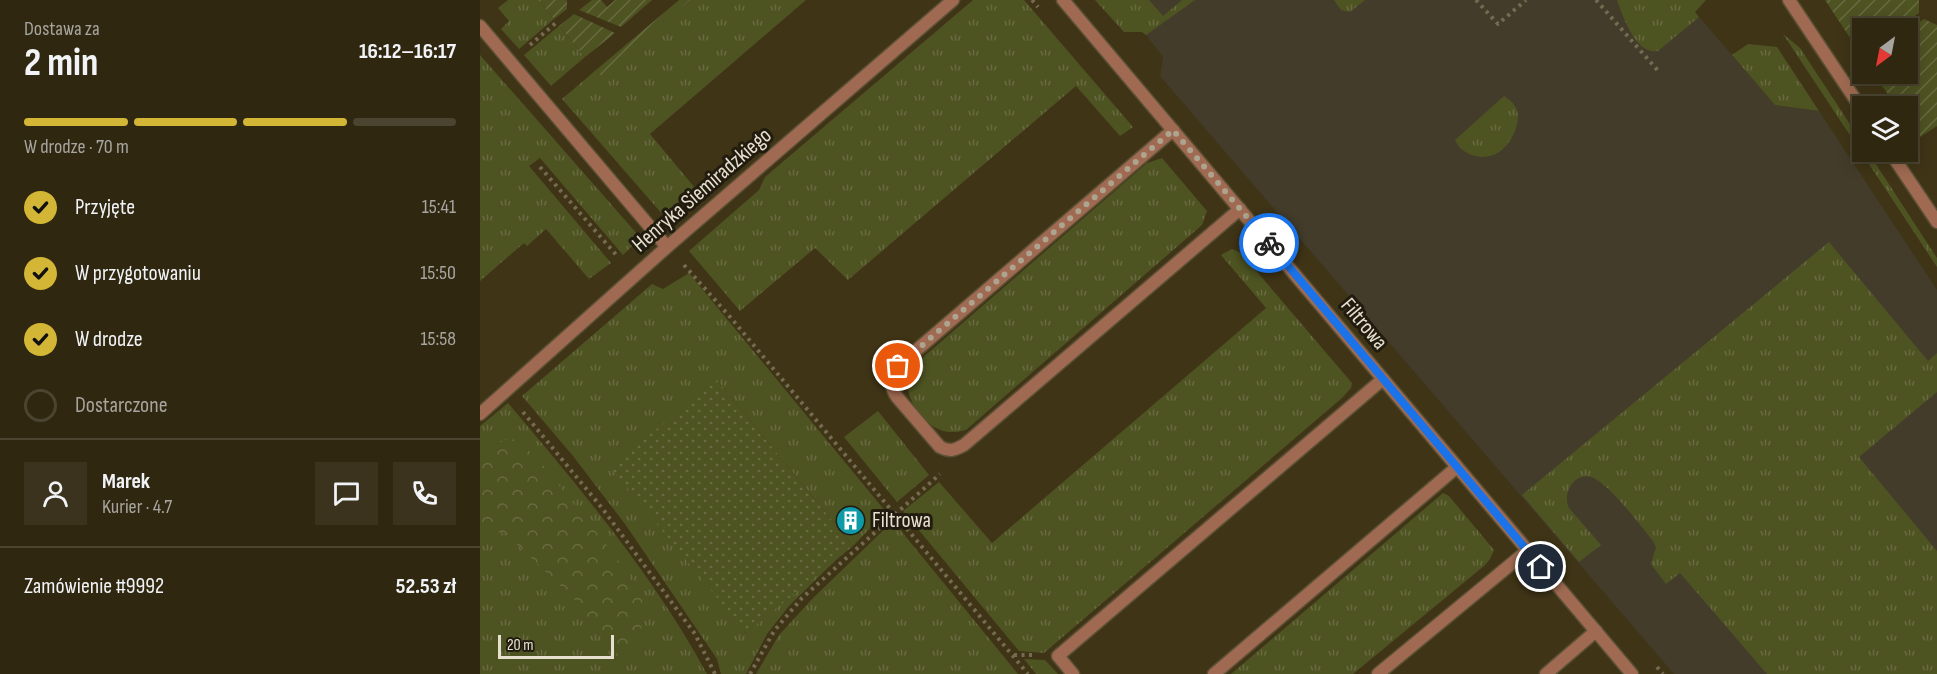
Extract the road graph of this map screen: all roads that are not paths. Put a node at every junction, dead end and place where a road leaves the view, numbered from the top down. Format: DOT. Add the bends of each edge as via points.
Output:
graph roads {
  1 [pos="953,0"];
  2 [pos="1063,0"];
  3 [pos="1789,0"];
  4 [pos="480,26"];
  5 [pos="1853,96"];
  6 [pos="1173,130"];
  7 [pos="1897,162"];
  8 [pos="1240,208"];
  9 [pos="1937,222"];
  10 [pos="667,247"];
  11 [pos="1383,379"];
  12 [pos="480,414"];
  13 [pos="1457,467"];
  14 [pos="1527,551"];
  15 [pos="1596,631"];
  16 [pos="1073,674"];
  17 [pos="1214,674"];
  18 [pos="1378,674"];
  19 [pos="1546,674"];
  20 [pos="1632,674"];
  1 -- 10 [label="street, Henryka Siemiradzkiego"];
  2 -- 6 [label="street, Filtrowa"];
  3 -- 5 [label="street"];
  4 -- 10 [label="street"];
  6 -- 8 [label="street, Filtrowa"];
  6 -- 8 [label="street" via="898,366 892,375 897,397 940,447 955,450"];
  7 -- 9 [label="street"];
  8 -- 11 [label="street, Filtrowa"];
  10 -- 12 [label="street, Henryka Siemiradzkiego"];
  11 -- 13 [label="street, Filtrowa"];
  11 -- 16 [label="street" via="1058,656"];
  13 -- 14 [label="street, Filtrowa"];
  13 -- 17 [label="street"];
  14 -- 15 [label="street, Filtrowa"];
  14 -- 18 [label="street"];
  15 -- 19 [label="street"];
  15 -- 20 [label="street, Filtrowa"];
}
